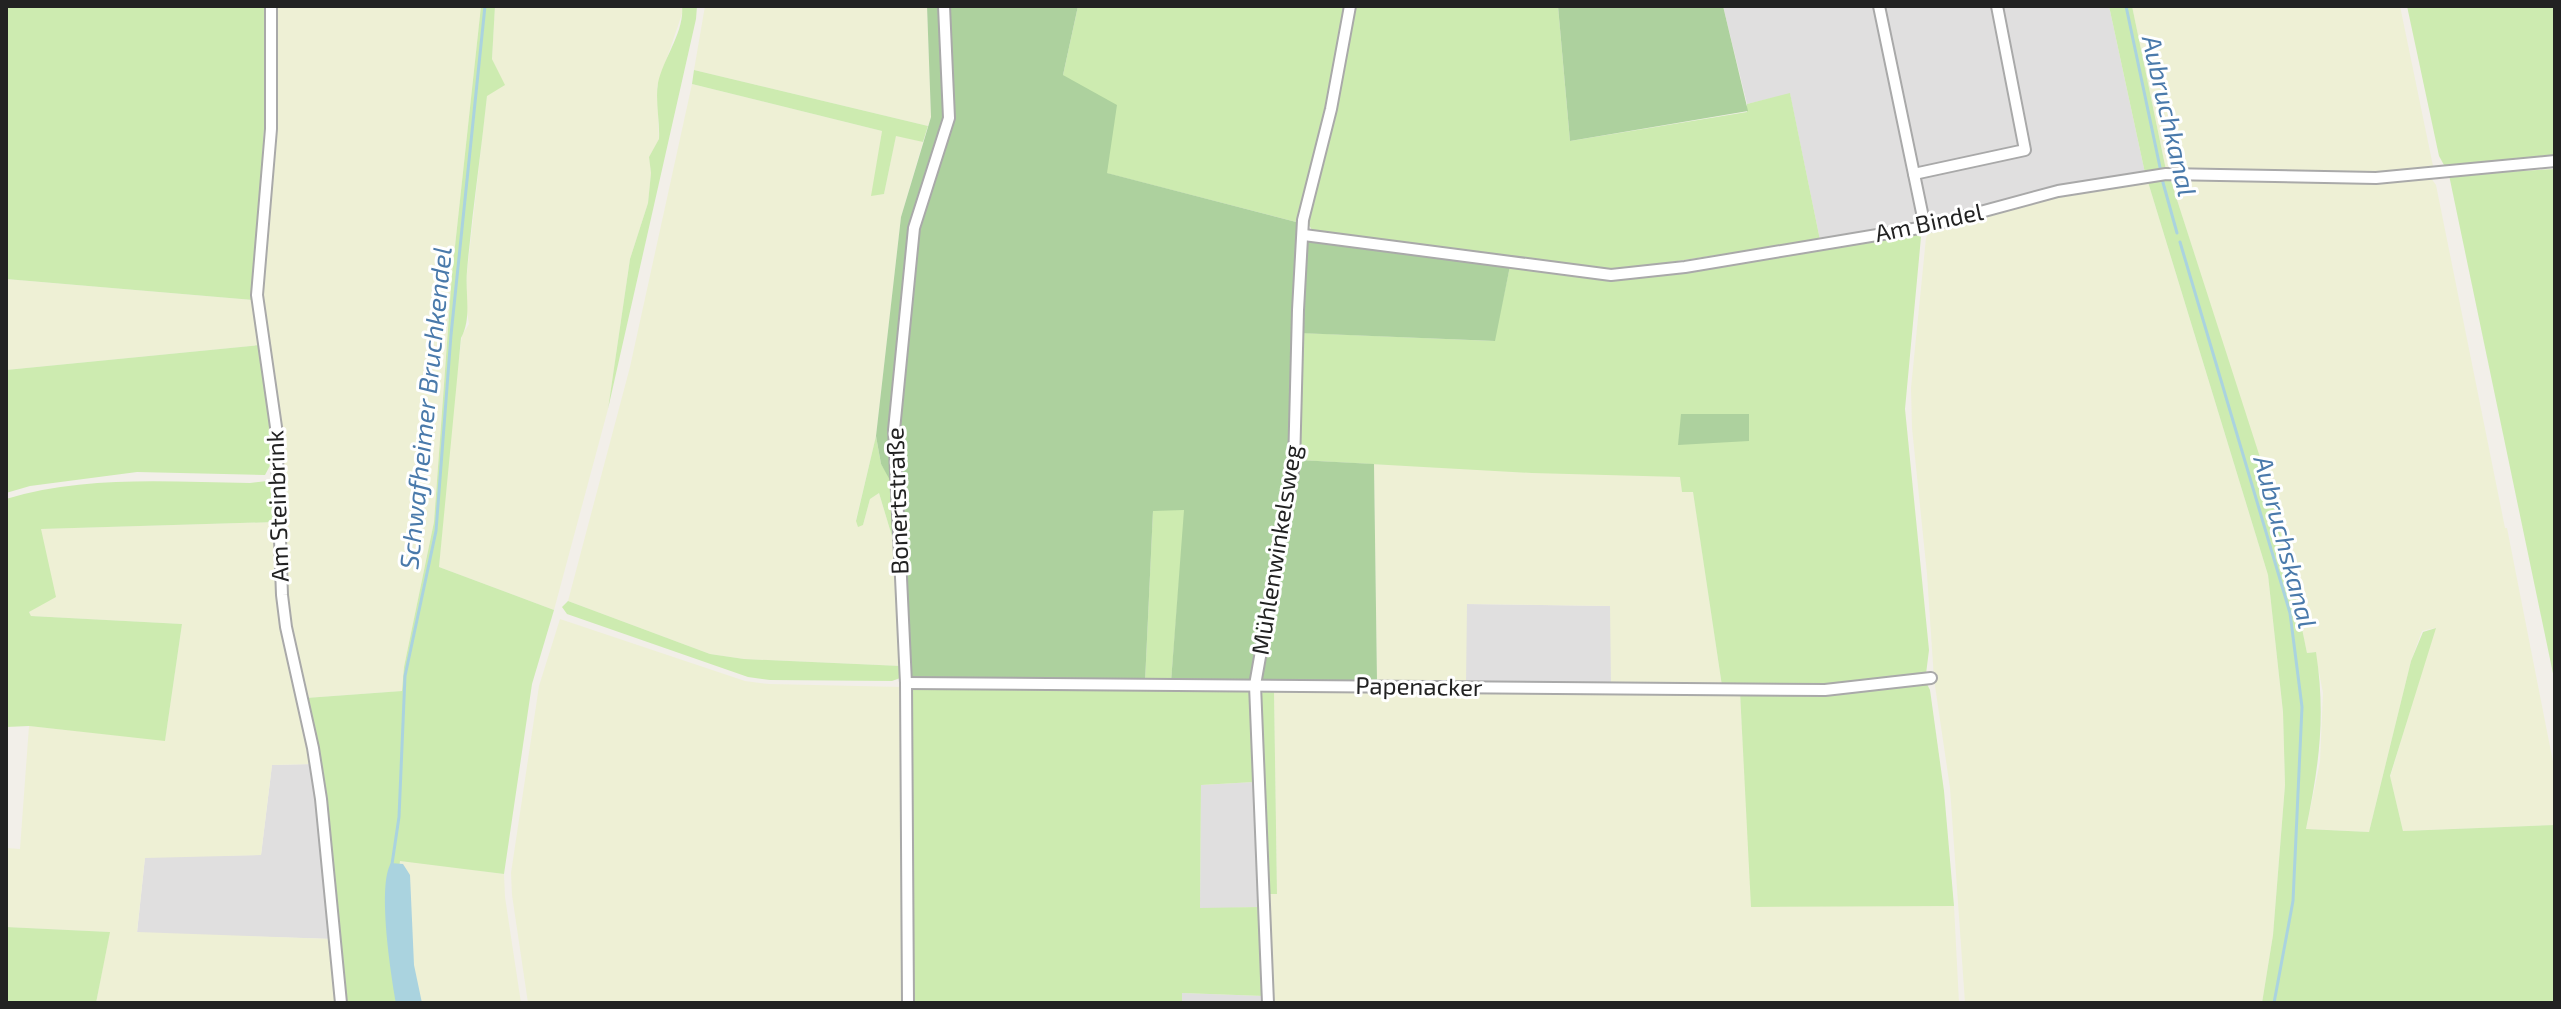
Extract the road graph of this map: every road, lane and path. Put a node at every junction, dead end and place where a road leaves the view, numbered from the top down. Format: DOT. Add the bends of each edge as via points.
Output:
graph roads {
  1 [pos="271,6"];
  2 [pos="944,6"];
  3 [pos="1350,6"];
  4 [pos="1879,6"];
  5 [pos="1997,6"];
  6 [pos="2555,161"];
  7 [pos="1914,174"];
  8 [pos="1925,227"];
  9 [pos="1304,235"];
  10 [pos="1931,678"];
  11 [pos="906,683"];
  12 [pos="1255,685"];
  13 [pos="341,1003"];
  14 [pos="908,1003"];
  15 [pos="1268,1003"];
  1 -- 13 [label="street, Am Steinbrink" via="271,129 257,295 276,427 282,595 321,799"];
  2 -- 11 [label="street, Bonertstraße" via="949,118 914,228 894,430"];
  3 -- 9 [label="street, Mühlenwinkelsweg"];
  4 -- 7 [label="street"];
  5 -- 7 [label="street" via="2025,150"];
  6 -- 8 [label="street, Am Bindel" via="2376,178 2166,174 2058,191"];
  7 -- 8 [label="street"];
  8 -- 9 [label="street, Am Bindel" via="1611,275"];
  9 -- 12 [label="street, Mühlenwinkelsweg" via="1294,465"];
  10 -- 12 [label="street, Papenacker" via="1825,690"];
  11 -- 12 [label="street, Papenacker"];
  11 -- 14 [label="street, Bonertstraße"];
  12 -- 15 [label="street, Mühlenwinkelsweg"];
}
